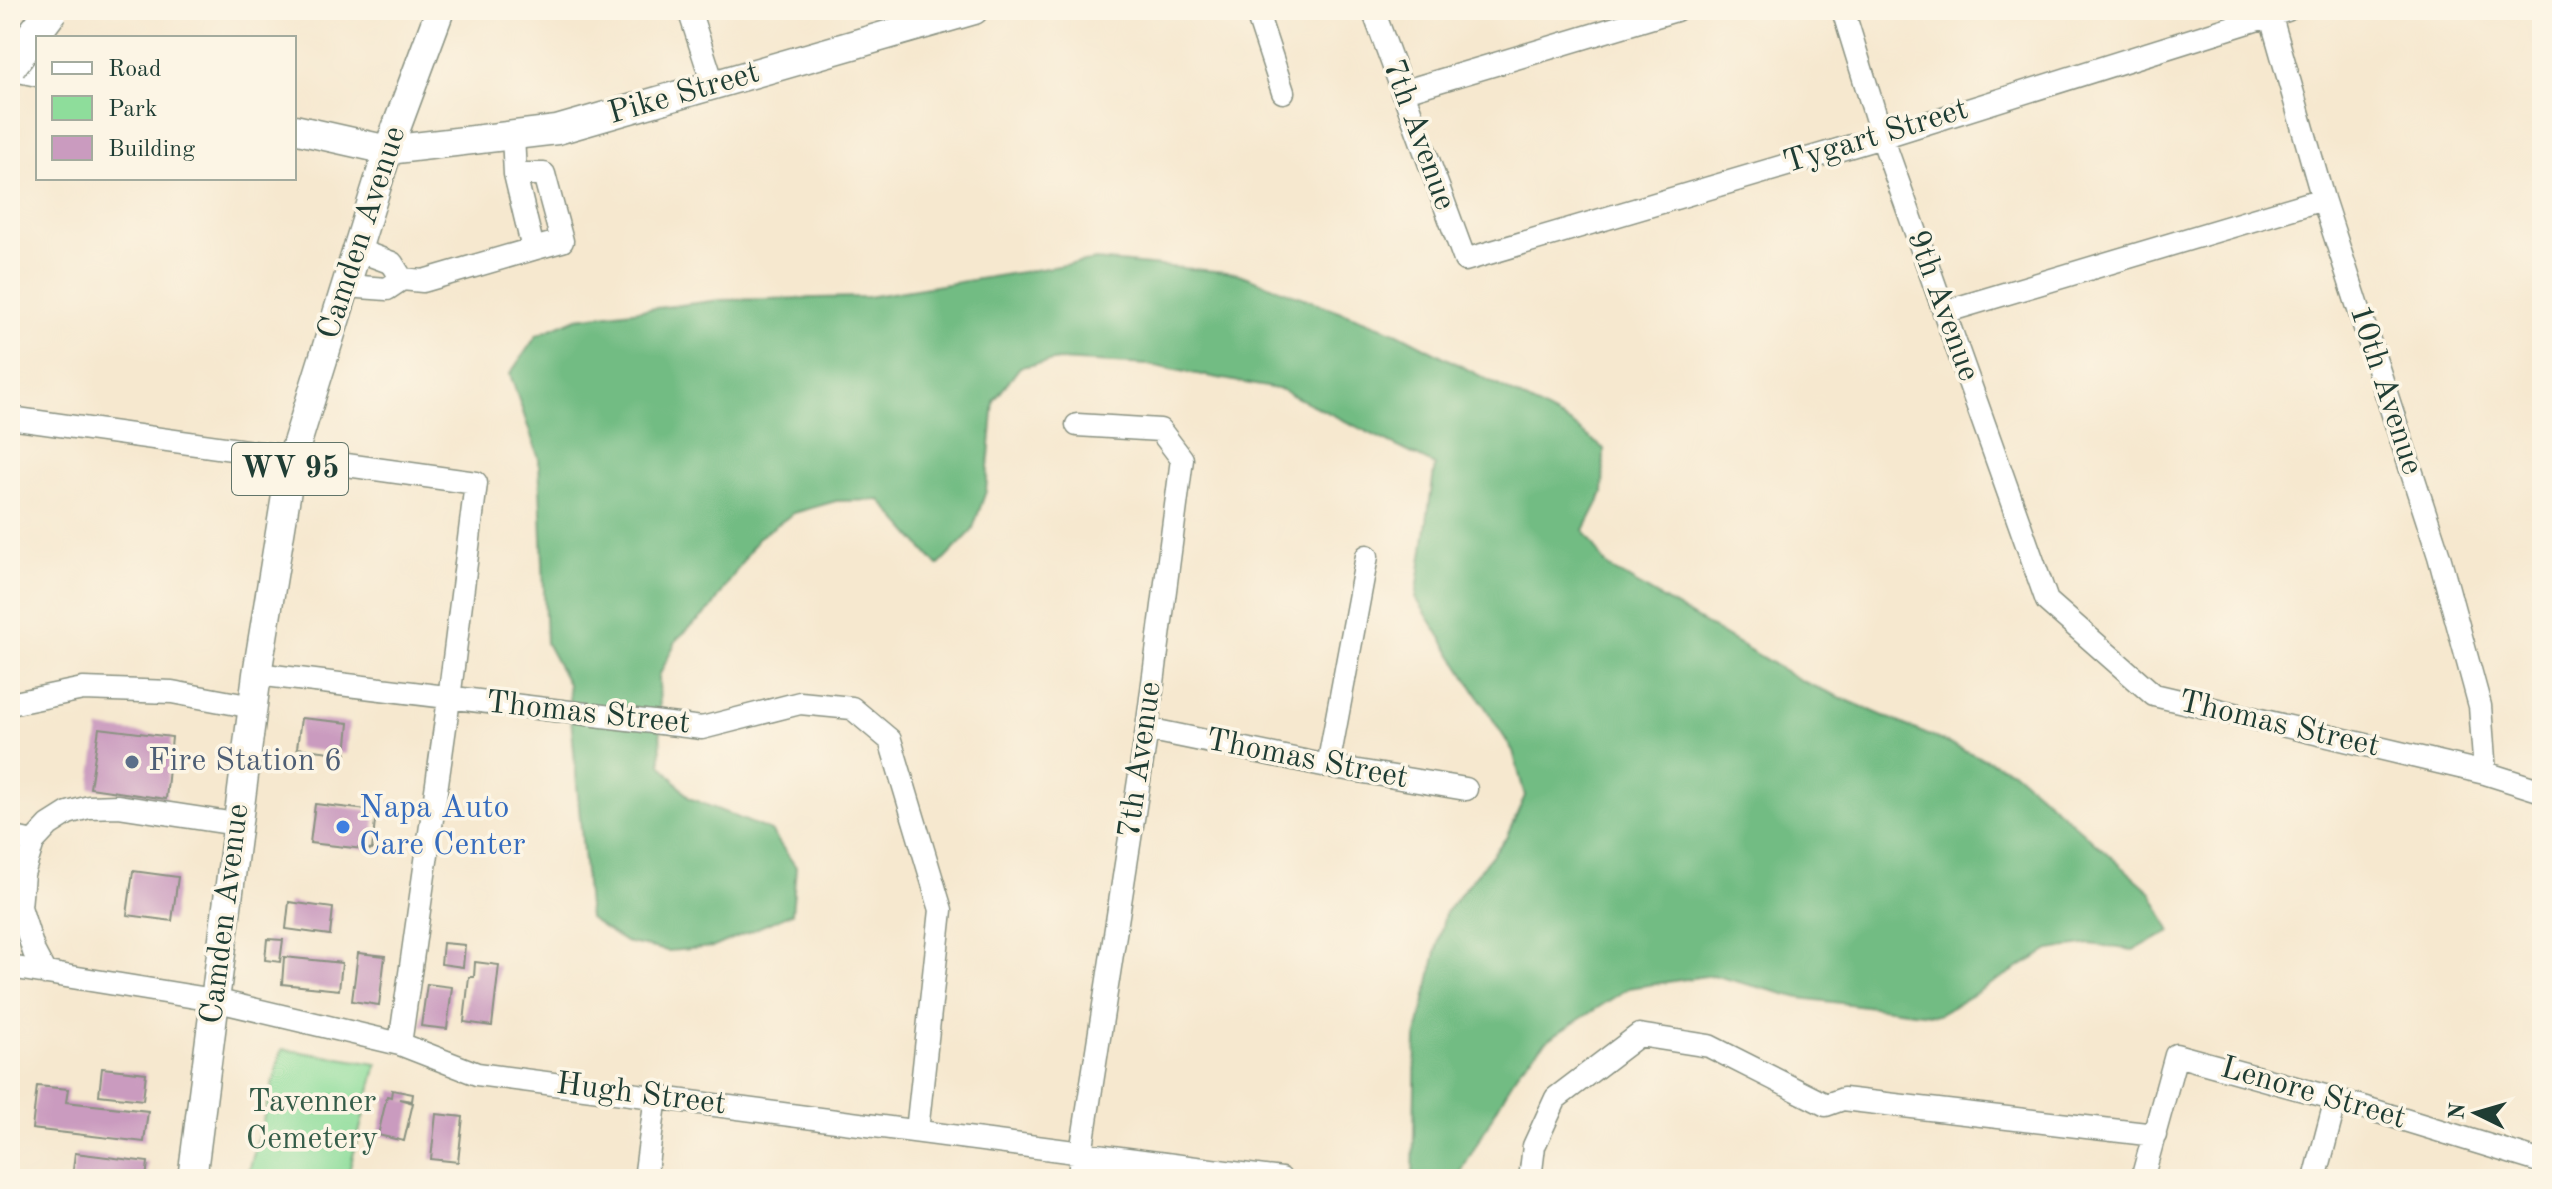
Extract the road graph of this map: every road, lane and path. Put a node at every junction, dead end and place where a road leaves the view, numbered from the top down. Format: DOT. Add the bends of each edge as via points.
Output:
graph roads {
  1 [pos="52,10"];
  2 [pos="440,10"];
  3 [pos="689,10"];
  4 [pos="974,10"];
  5 [pos="1256,10"];
  6 [pos="1373,10"];
  7 [pos="1676,10"];
  8 [pos="1843,10"];
  9 [pos="2275,12"];
  10 [pos="10,66"];
  11 [pos="36,72"];
  12 [pos="714,87"];
  13 [pos="1283,92"];
  14 [pos="1402,92"];
  15 [pos="296,129"];
  16 [pos="513,136"];
  17 [pos="1882,137"];
  18 [pos="388,150"];
  19 [pos="2323,199"];
  20 [pos="357,250"];
  21 [pos="1465,260"];
  22 [pos="402,279"];
  23 [pos="346,286"];
  24 [pos="1944,312"];
  25 [pos="10,418"];
  26 [pos="1077,425"];
  27 [pos="292,459"];
  28 [pos="1367,556"];
  29 [pos="2047,601"];
  30 [pos="257,674"];
  31 [pos="449,699"];
  32 [pos="10,704"];
  33 [pos="253,707"];
  34 [pos="1147,729"];
  35 [pos="1328,766"];
  36 [pos="2485,773"];
  37 [pos="1466,789"];
  38 [pos="2542,791"];
  39 [pos="236,824"];
  40 [pos="10,837"];
  41 [pos="33,842"];
  42 [pos="18,924"];
  43 [pos="10,967"];
  44 [pos="45,973"];
  45 [pos="214,1000"];
  46 [pos="400,1044"];
  47 [pos="656,1096"];
  48 [pos="2336,1099"];
  49 [pos="917,1131"];
  50 [pos="2155,1135"];
  51 [pos="1081,1153"];
  52 [pos="2542,1162"];
  53 [pos="192,1179"];
  54 [pos="645,1179"];
  55 [pos="1079,1179"];
  56 [pos="1281,1179"];
  57 [pos="1530,1179"];
  58 [pos="2142,1179"];
  59 [pos="2315,1179"];
  1 -- 10 [label="highway, bridge"];
  2 -- 18 [label="main road, Camden Avenue / WV 95"];
  3 -- 12 [label="street"];
  4 -- 12 [label="main road, Pike Street"];
  5 -- 13 [label="street"];
  6 -- 14 [label="street, 7th Avenue"];
  7 -- 14 [label="street"];
  8 -- 17 [label="street, 9th Avenue"];
  9 -- 17 [label="street, Tygart Street"];
  9 -- 19 [label="street, 10th Avenue"];
  10 -- 11 [label="main road"];
  12 -- 16 [label="main road, Pike Street" via="557,130"];
  14 -- 21 [label="street, 7th Avenue"];
  15 -- 18 [label="main road, Pike Street"];
  16 -- 18 [label="main road, Pike Street"];
  16 -- 22 [label="street" via="515,174 533,249 423,281"];
  17 -- 21 [label="street, Tygart Street"];
  17 -- 24 [label="street, 9th Avenue"];
  18 -- 20 [label="main road, Camden Avenue / WV 95"];
  19 -- 24 [label="street"];
  19 -- 36 [label="street, 10th Avenue" via="2439,556 2480,706"];
  20 -- 22 [label="street" via="392,263"];
  20 -- 23 [label="main road, Camden Avenue / WV 95"];
  22 -- 23 [label="street" via="387,289"];
  23 -- 27 [label="main road, Camden Avenue / WV 95"];
  24 -- 29 [label="street, 9th Avenue"];
  25 -- 27 [label="street"];
  26 -- 34 [label="street, 7th Avenue" via="1160,430 1182,459"];
  27 -- 30 [label="main road, Camden Avenue / WV 95"];
  27 -- 31 [label="street" via="476,483"];
  28 -- 35 [label="street"];
  29 -- 36 [label="street, Thomas Street" via="2154,695"];
  30 -- 31 [label="street, Thomas Street"];
  30 -- 33 [label="main road, Camden Avenue / WV 95"];
  31 -- 46 [label="street"];
  31 -- 49 [label="street, Thomas Street" via="702,728 800,703 852,708 890,740 941,910"];
  32 -- 33 [label="street" via="83,689 172,692"];
  33 -- 39 [label="main road, Camden Avenue / WV 95"];
  34 -- 35 [label="street, Thomas Street"];
  34 -- 51 [label="street, 7th Avenue"];
  35 -- 37 [label="street, Thomas Street"];
  36 -- 38 [label="street, Thomas Street"];
  39 -- 41 [label="street" via="118,806 89,807 68,813"];
  39 -- 45 [label="main road, Camden Avenue / WV 95"];
  40 -- 41 [label="street"];
  41 -- 42 [label="street" via="23,874"];
  42 -- 44 [label="street"];
  43 -- 44 [label="street, Hugh Street"];
  44 -- 45 [label="street, Hugh Street"];
  45 -- 46 [label="street, Hugh Street"];
  45 -- 53 [label="main road, Camden Avenue / WV 95"];
  46 -- 47 [label="street, Hugh Street" via="477,1074"];
  47 -- 49 [label="street, Hugh Street"];
  47 -- 54 [label="street"];
  48 -- 50 [label="street, Lenore Street" via="2176,1055"];
  48 -- 52 [label="street, Lenore Street"];
  48 -- 59 [label="street"];
  49 -- 51 [label="street, Hugh Street"];
  50 -- 57 [label="street" via="1843,1099 1826,1105 1709,1046 1639,1035 1556,1098 1534,1146"];
  50 -- 58 [label="street"];
  51 -- 55 [label="street, 7th Avenue"];
  51 -- 56 [label="street, Hugh Street"];
}
